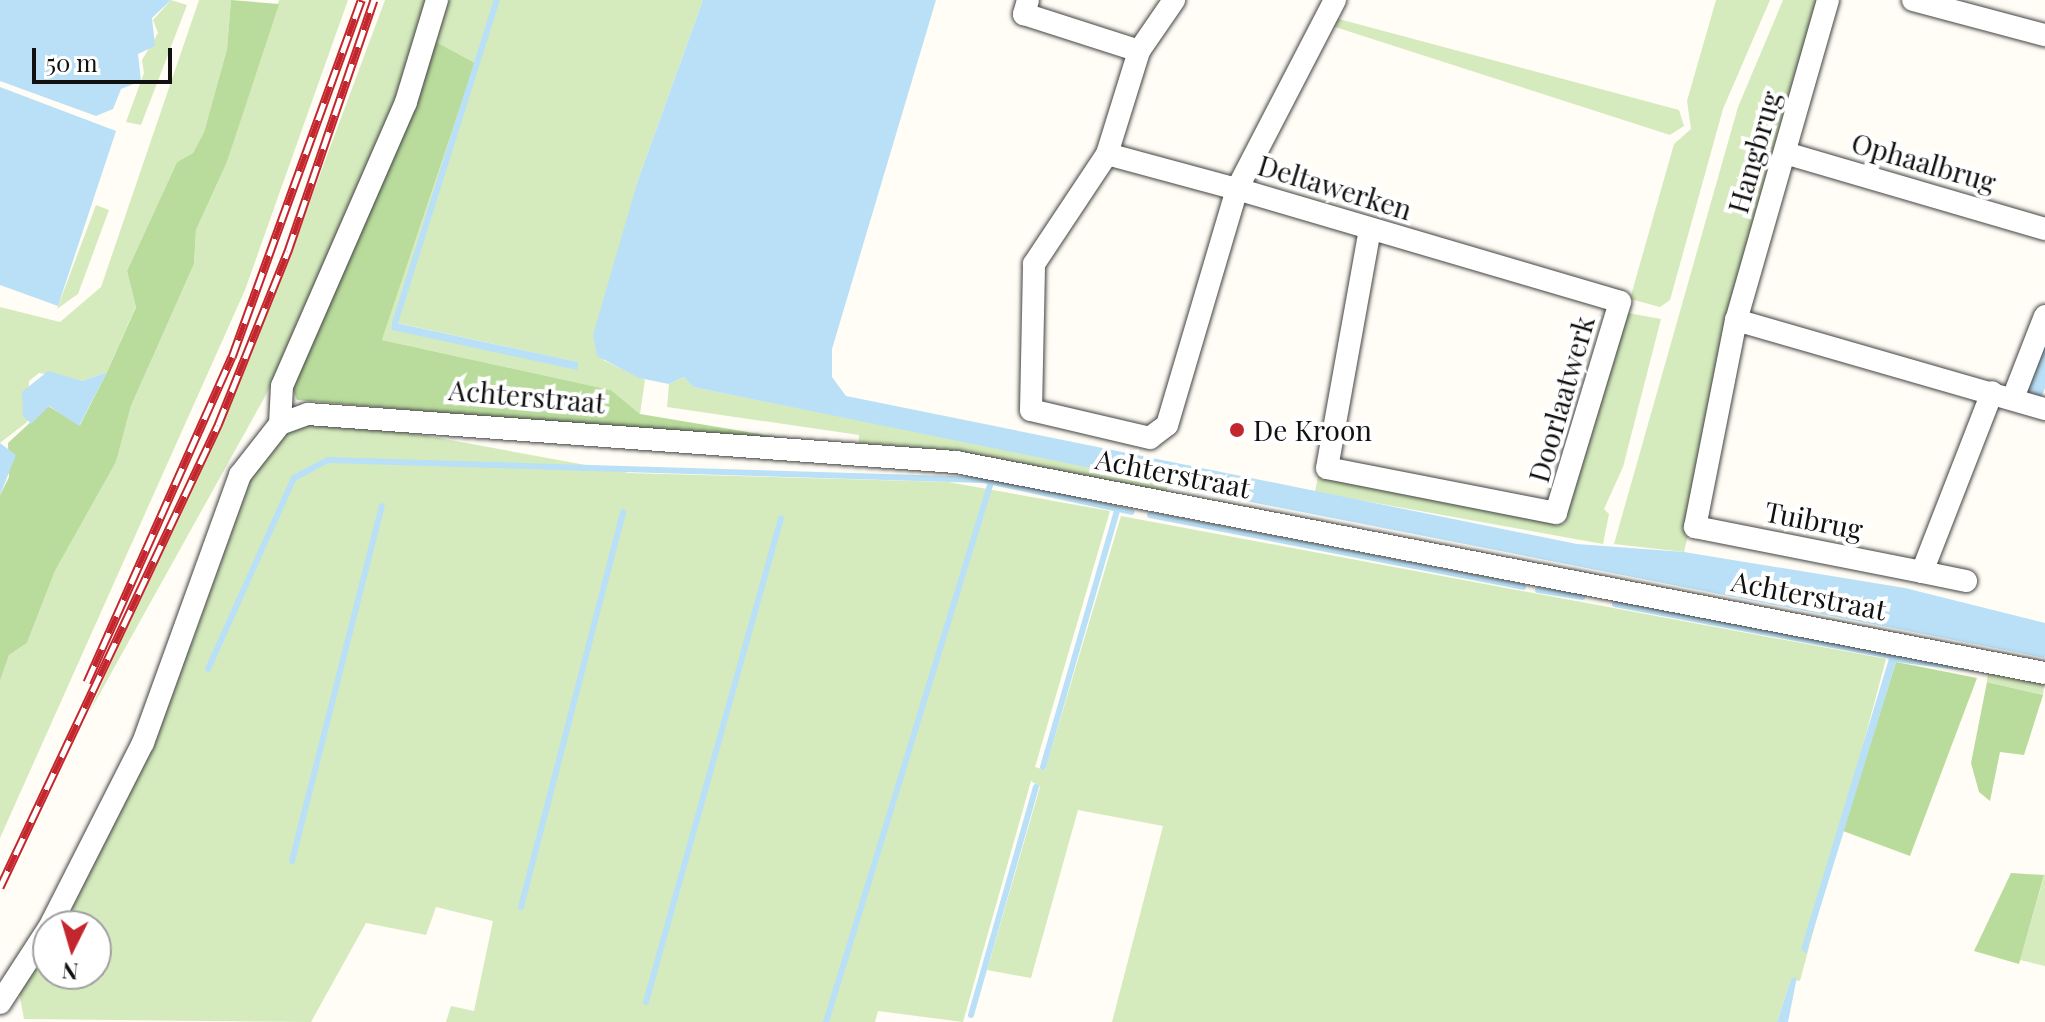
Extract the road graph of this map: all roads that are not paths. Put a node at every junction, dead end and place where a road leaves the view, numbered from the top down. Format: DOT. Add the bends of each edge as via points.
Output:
graph roads {
  1 [pos="437,0"];
  2 [pos="1028,0"];
  3 [pos="1174,0"];
  4 [pos="1335,0"];
  5 [pos="1828,0"];
  6 [pos="1913,0"];
  7 [pos="2045,35"];
  8 [pos="1139,51"];
  9 [pos="1785,153"];
  10 [pos="1107,154"];
  11 [pos="1237,189"];
  12 [pos="1370,229"];
  13 [pos="2045,229"];
  14 [pos="1620,302"];
  15 [pos="2045,316"];
  16 [pos="1736,320"];
  17 [pos="2002,395"];
  18 [pos="2045,409"];
  19 [pos="280,424"];
  20 [pos="1695,527"];
  21 [pos="1922,572"];
  22 [pos="1966,581"];
  23 [pos="2045,673"];
  24 [pos="58,910"];
  25 [pos="32,954"];
  26 [pos="0,1003"];
  1 -- 19 [label="street" via="406,102 282,386"];
  2 -- 8 [label="street" via="1024,14"];
  3 -- 8 [label="street"];
  4 -- 11 [label="street, Deltawerken"];
  5 -- 9 [label="street, Hangbrug"];
  6 -- 7 [label="street"];
  8 -- 10 [label="street"];
  9 -- 13 [label="street, Ophaalbrug"];
  9 -- 16 [label="street, Hangbrug"];
  10 -- 11 [label="street"];
  10 -- 11 [label="street" via="1034,264 1028,401 1043,417 1150,438 1162,434"];
  11 -- 12 [label="street, Deltawerken"];
  12 -- 14 [label="street, Deltawerken"];
  12 -- 14 [label="street, Doorlaatwerk" via="1327,462 1333,473 1556,513"];
  15 -- 17 [label="street"];
  16 -- 17 [label="street"];
  16 -- 20 [label="street, Hangbrug"];
  17 -- 18 [label="street"];
  17 -- 21 [label="street"];
  19 -- 23 [label="street, Achterstraat" via="344,411 956,462"];
  19 -- 24 [label="street" via="240,475 143,743"];
  20 -- 21 [label="street, Tuibrug"];
  21 -- 22 [label="street, Tuibrug"];
  25 -- 26 [label="street"];
}
